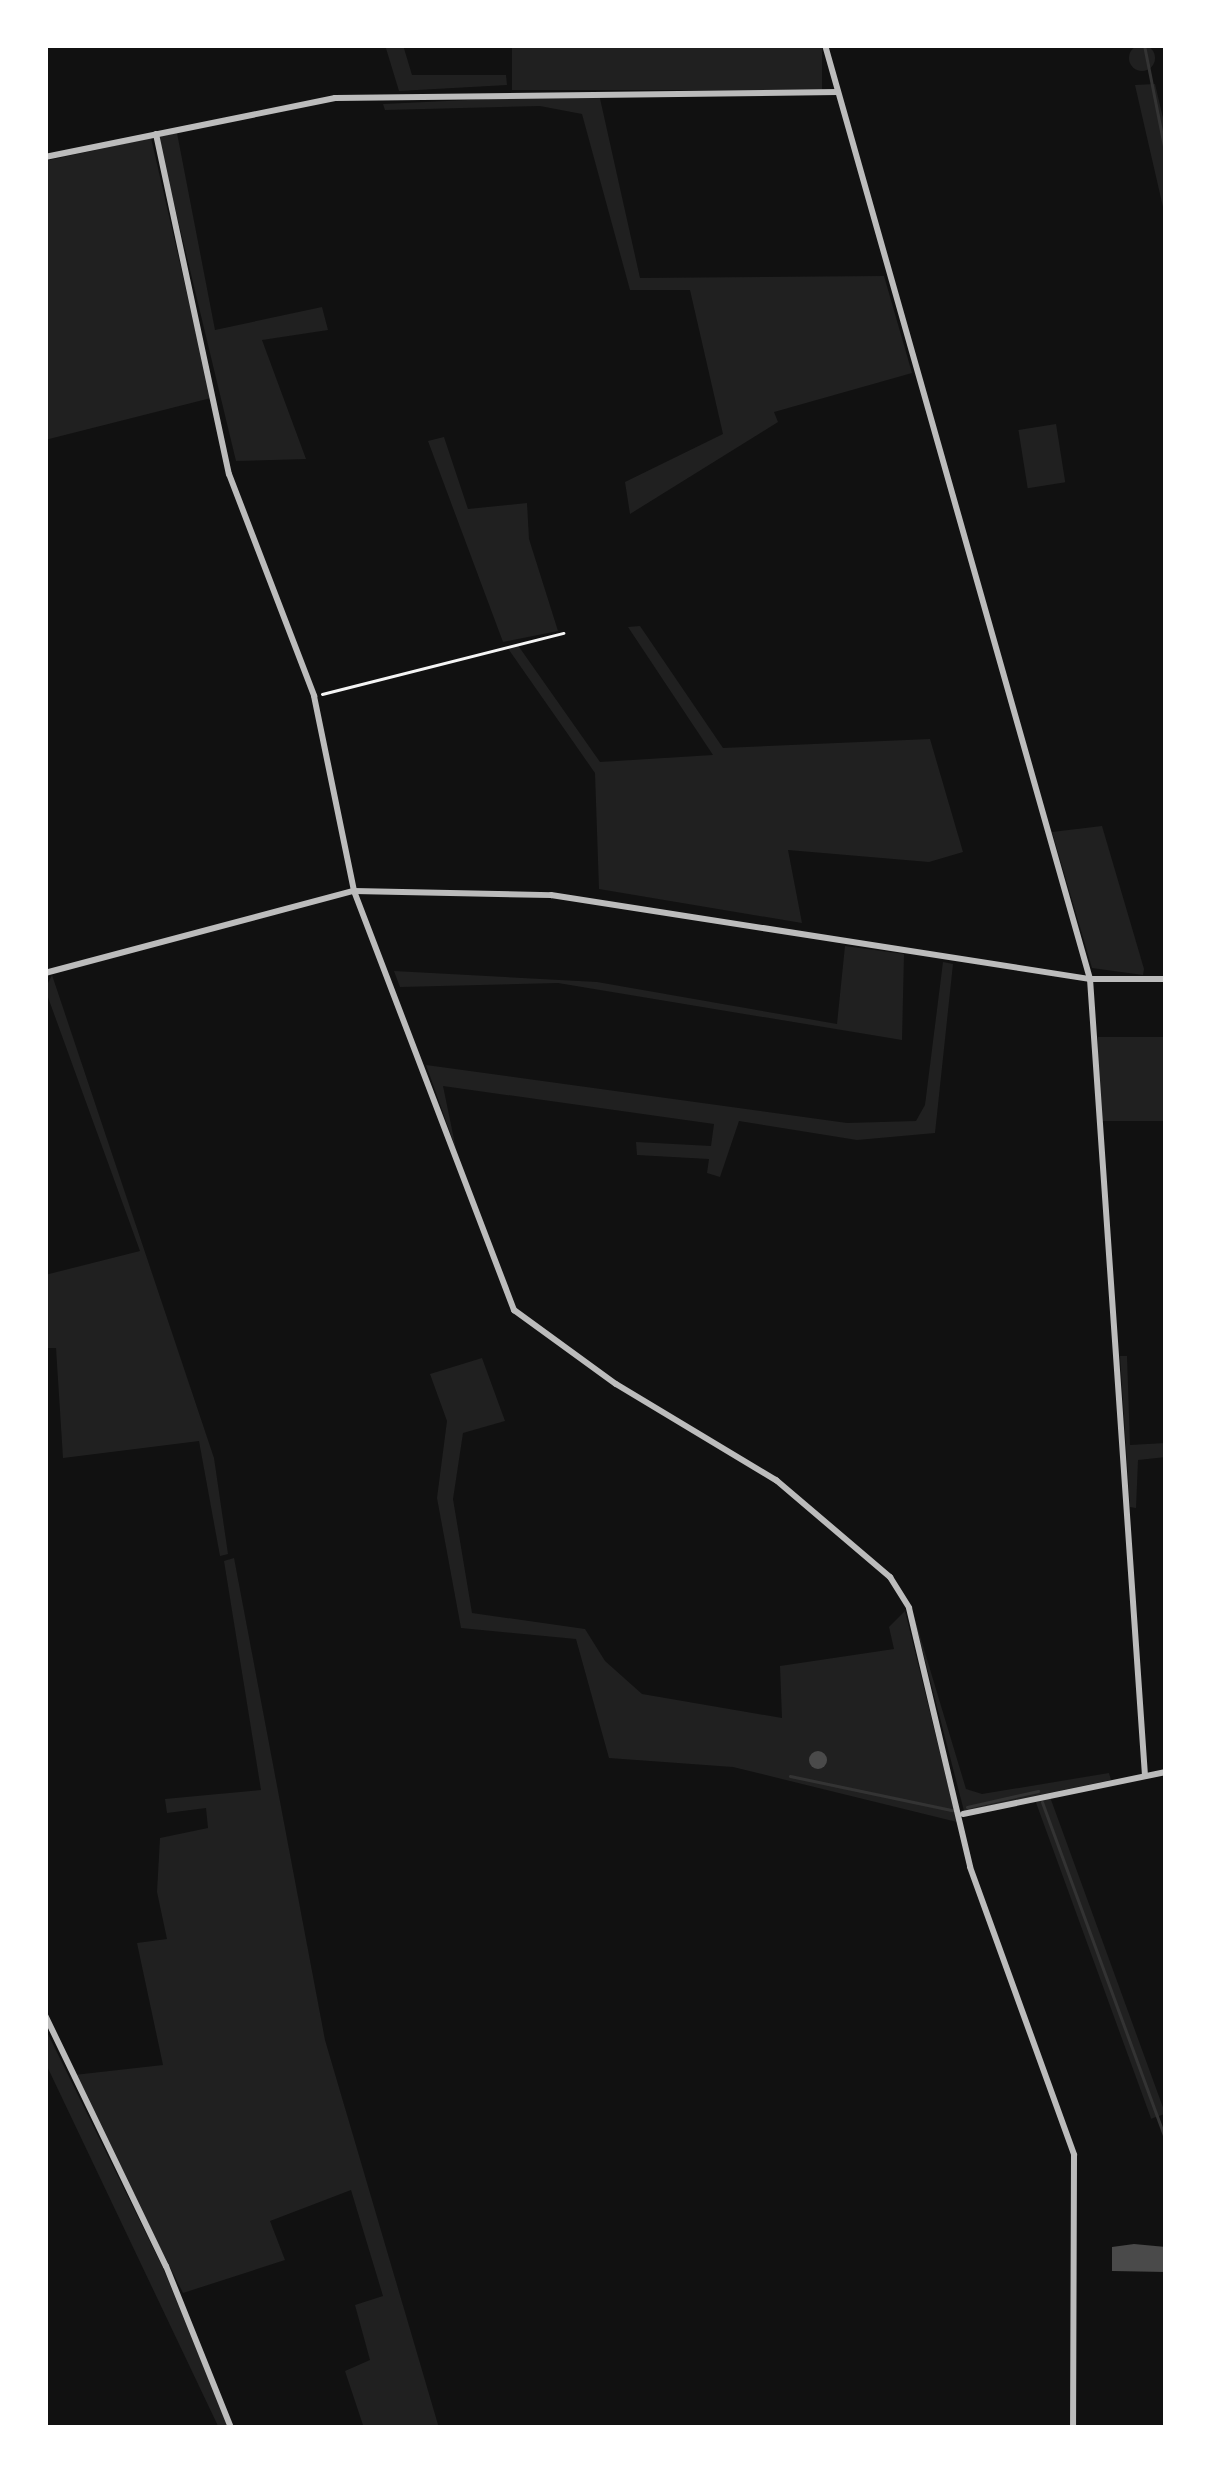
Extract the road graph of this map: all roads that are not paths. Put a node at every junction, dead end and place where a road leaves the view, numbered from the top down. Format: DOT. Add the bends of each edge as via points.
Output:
graph roads {
  1 [pos="825,45"];
  2 [pos="838,92"];
  3 [pos="156,134"];
  4 [pos="45,157"];
  5 [pos="354,891"];
  6 [pos="45,973"];
  7 [pos="1166,979"];
  8 [pos="1090,980"];
  9 [pos="1166,1772"];
  10 [pos="1145,1775"];
  11 [pos="963,1814"];
  12 [pos="45,2015"];
  13 [pos="231,2428"];
  14 [pos="1073,2428"];
  1 -- 2 [label="street"];
  2 -- 3 [label="street" via="335,98"];
  2 -- 8 [label="street"];
  3 -- 4 [label="street"];
  3 -- 5 [label="street" via="229,474 314,696"];
  5 -- 6 [label="street"];
  5 -- 8 [label="street" via="551,895"];
  5 -- 11 [label="street" via="514,1310 616,1384 776,1480 890,1577 909,1608"];
  7 -- 8 [label="street"];
  8 -- 10 [label="street"];
  9 -- 10 [label="street"];
  10 -- 11 [label="street"];
  11 -- 14 [label="street" via="970,1868 1074,2156"];
  12 -- 13 [label="street" via="166,2266"];
}
